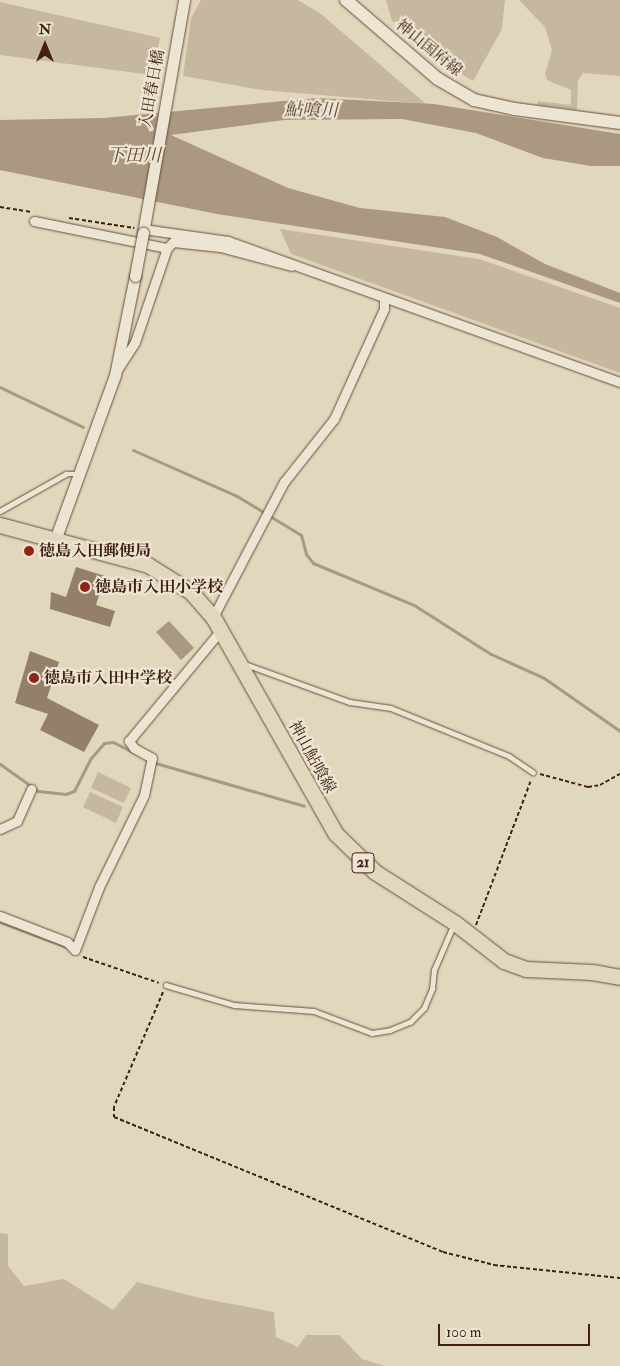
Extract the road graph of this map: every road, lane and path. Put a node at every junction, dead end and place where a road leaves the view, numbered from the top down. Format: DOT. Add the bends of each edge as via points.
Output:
graph roads {
  1 [pos="184,0"];
  2 [pos="346,0"];
  3 [pos="620,123"];
  4 [pos="0,207"];
  5 [pos="36,217"];
  6 [pos="67,217"];
  7 [pos="143,230"];
  8 [pos="167,248"];
  9 [pos="298,265"];
  10 [pos="384,298"];
  11 [pos="115,374"];
  12 [pos="620,382"];
  13 [pos="77,474"];
  14 [pos="0,511"];
  15 [pos="0,525"];
  16 [pos="55,540"];
  17 [pos="213,617"];
  18 [pos="220,630"];
  19 [pos="239,662"];
  20 [pos="534,772"];
  21 [pos="620,774"];
  22 [pos="31,789"];
  23 [pos="0,829"];
  24 [pos="0,916"];
  25 [pos="455,923"];
  26 [pos="472,937"];
  27 [pos="75,950"];
  28 [pos="620,977"];
  29 [pos="166,985"];
  30 [pos="620,1278"];
  1 -- 7 [label="street, 入田春日橋"];
  2 -- 3 [label="main road, 神山国府線" via="431,74 474,100 515,109"];
  4 -- 5 [label="path"];
  5 -- 8 [label="street"];
  6 -- 7 [label="path"];
  7 -- 9 [label="street" via="228,241"];
  7 -- 11 [label="street, 入田春日橋, bridge"];
  8 -- 9 [label="street" via="173,242 182,242 220,248 284,266"];
  8 -- 11 [label="street" via="135,342"];
  9 -- 10 [label="street"];
  10 -- 12 [label="street"];
  10 -- 17 [label="street" via="384,309 334,420 284,482"];
  11 -- 13 [label="street, 入田春日橋"];
  13 -- 14 [label="lane" via="66,474"];
  13 -- 16 [label="street, 入田春日橋"];
  15 -- 16 [label="main road, 神山鮎喰線 / 21"];
  16 -- 17 [label="main road, 神山鮎喰線 / 21" via="156,568 191,592"];
  17 -- 18 [label="main road, 神山鮎喰線 / 21"];
  18 -- 19 [label="main road, 神山鮎喰線 / 21"];
  18 -- 27 [label="street" via="129,741 152,761 144,795 99,887"];
  19 -- 20 [label="lane" via="350,702 391,708 509,756"];
  19 -- 25 [label="main road, 神山鮎喰線 / 21" via="336,834 375,872"];
  20 -- 21 [label="path" via="588,787 600,785"];
  20 -- 26 [label="path"];
  22 -- 23 [label="street" via="17,821"];
  24 -- 27 [label="street" via="67,942"];
  25 -- 26 [label="main road, 神山鮎喰線 / 21"];
  25 -- 29 [label="lane" via="434,970 432,989 424,1008 410,1022 372,1034 314,1011 234,1005"];
  26 -- 28 [label="main road, 神山鮎喰線 / 21" via="491,954 515,966"];
  27 -- 29 [label="path" via="82,956"];
  29 -- 30 [label="path" via="114,1108 114,1117 444,1252 494,1264"];
}
